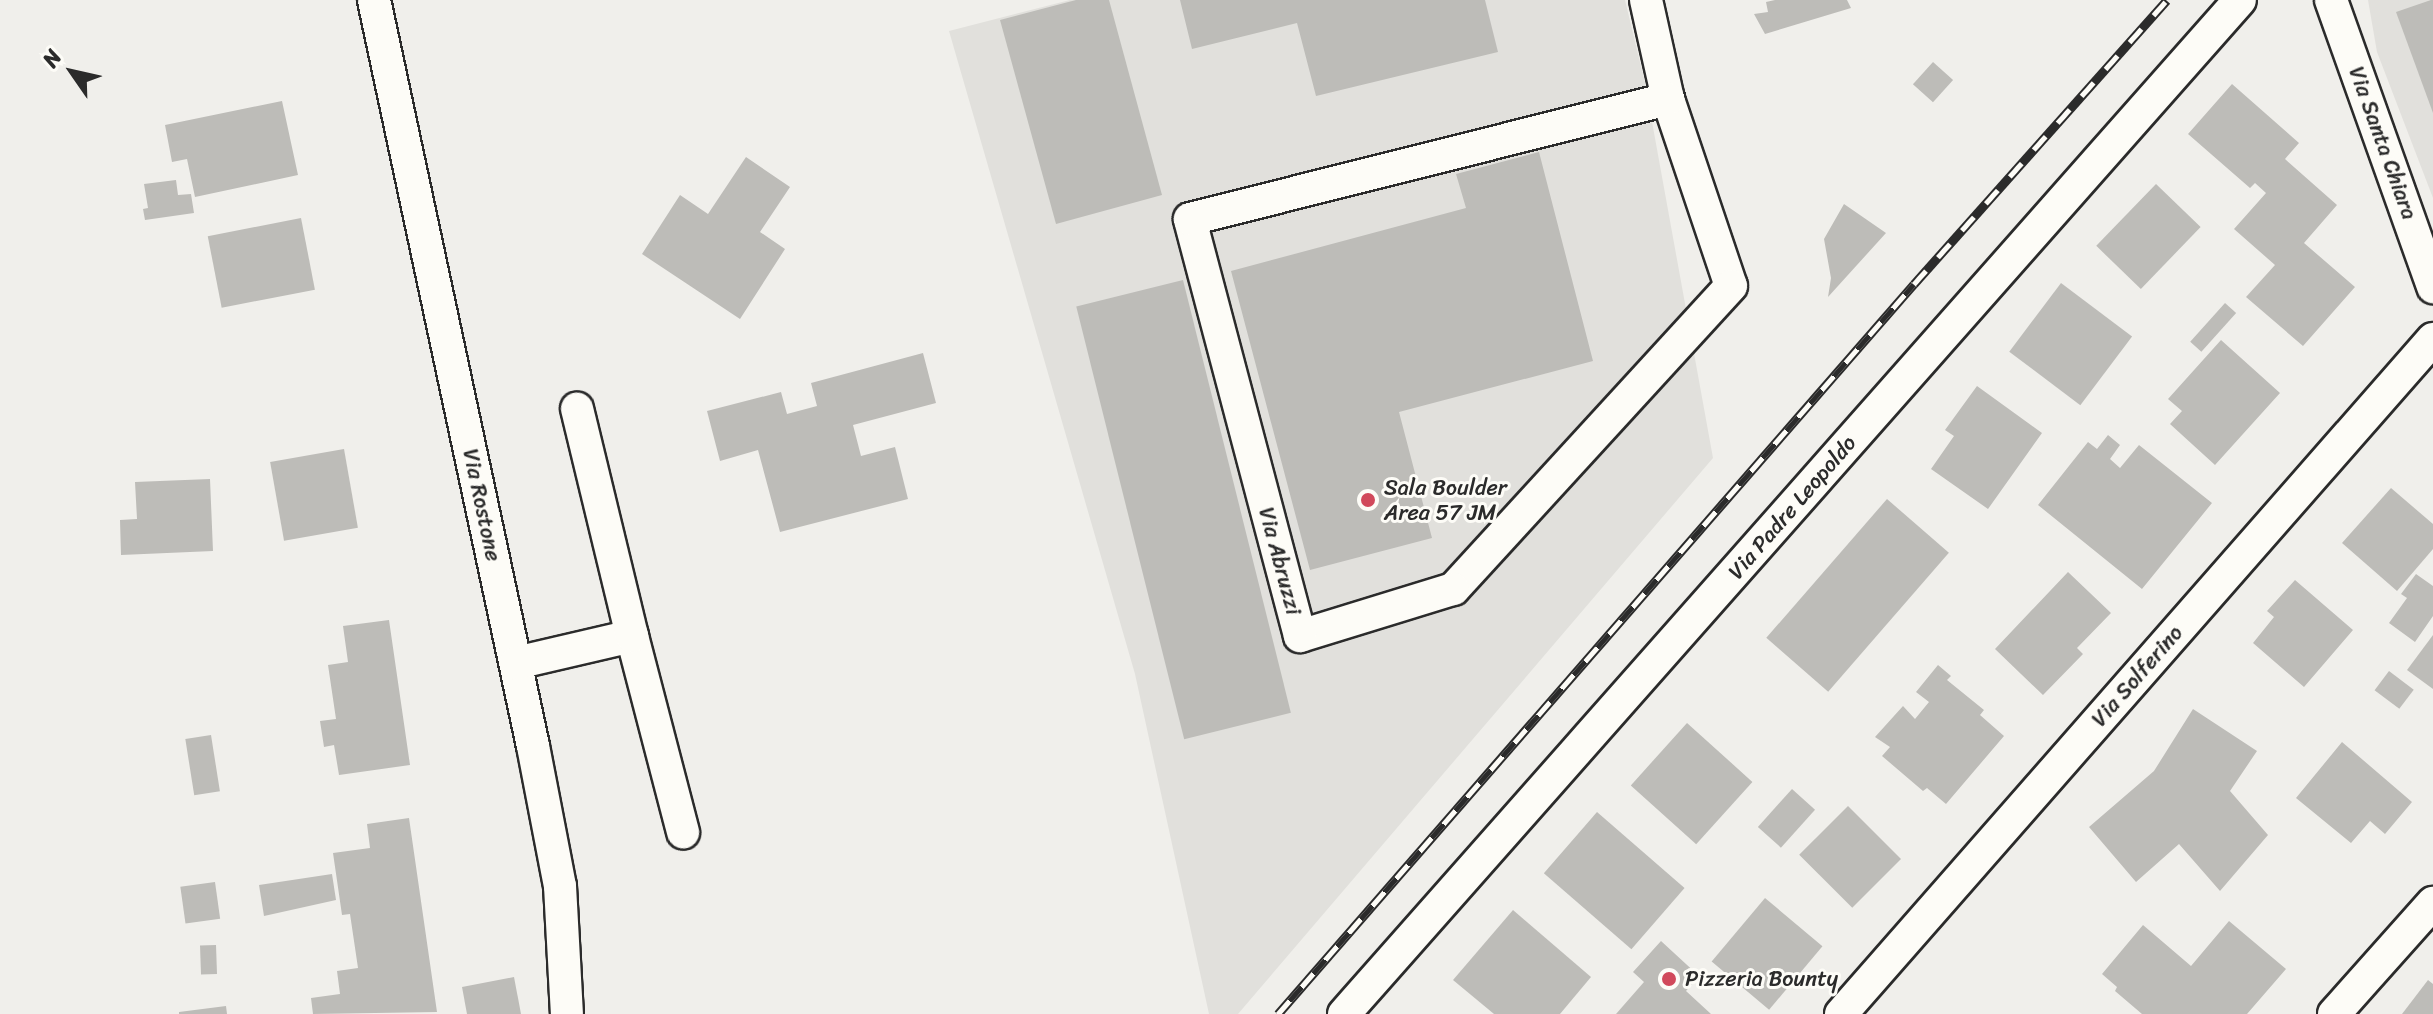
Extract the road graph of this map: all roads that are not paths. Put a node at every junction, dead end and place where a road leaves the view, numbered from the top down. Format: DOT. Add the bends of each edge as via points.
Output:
graph roads {
  1 [pos="374,0"];
  2 [pos="1646,0"];
  3 [pos="2240,0"];
  4 [pos="2331,0"];
  5 [pos="1668,99"];
  6 [pos="2433,287"];
  7 [pos="2433,339"];
  8 [pos="577,409"];
  9 [pos="632,636"];
  10 [pos="516,663"];
  11 [pos="683,832"];
  12 [pos="2433,903"];
  13 [pos="567,1014"];
  14 [pos="1344,1014"];
  15 [pos="1841,1014"];
  16 [pos="2334,1014"];
  1 -- 10 [label="street, Via Rostone"];
  2 -- 5 [label="street, Via Abruzzi"];
  3 -- 14 [label="street, Via Padre Leopoldo"];
  4 -- 6 [label="street, Via Santa Chiara"];
  5 -- 5 [label="street, Via Abruzzi" via="1731,286 1453,589 1300,636 1190,219"];
  7 -- 15 [label="street, Via Solferino"];
  8 -- 9 [label="street"];
  9 -- 10 [label="street"];
  9 -- 11 [label="street"];
  10 -- 13 [label="street, Via Rostone" via="560,886"];
  12 -- 16 [label="street"];
}
